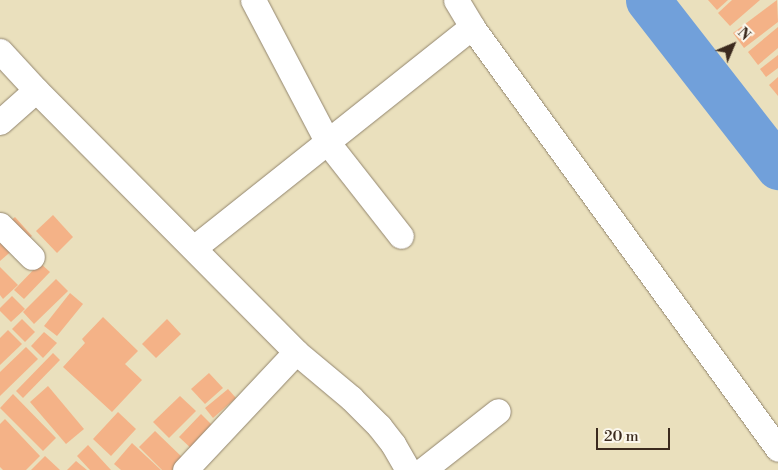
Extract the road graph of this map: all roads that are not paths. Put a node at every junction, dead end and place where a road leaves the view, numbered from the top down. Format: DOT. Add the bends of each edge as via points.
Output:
graph roads {
  1 [pos="253,0"];
  2 [pos="458,1"];
  3 [pos="472,27"];
  4 [pos="0,51"];
  5 [pos="36,90"];
  6 [pos="0,122"];
  7 [pos="328,143"];
  8 [pos="0,225"];
  9 [pos="401,236"];
  10 [pos="194,247"];
  11 [pos="32,257"];
  12 [pos="296,352"];
  13 [pos="498,412"];
  14 [pos="778,449"];
  15 [pos="185,470"];
  16 [pos="408,470"];
  17 [pos="423,470"];
  1 -- 7 [label="street"];
  2 -- 3 [label="street"];
  3 -- 7 [label="street"];
  3 -- 14 [label="street"];
  4 -- 5 [label="street"];
  5 -- 6 [label="street"];
  5 -- 10 [label="street"];
  7 -- 9 [label="street"];
  7 -- 10 [label="street"];
  8 -- 11 [label="street"];
  10 -- 12 [label="street"];
  12 -- 15 [label="street"];
  12 -- 16 [label="street" via="379,426"];
  13 -- 17 [label="street"];
}
